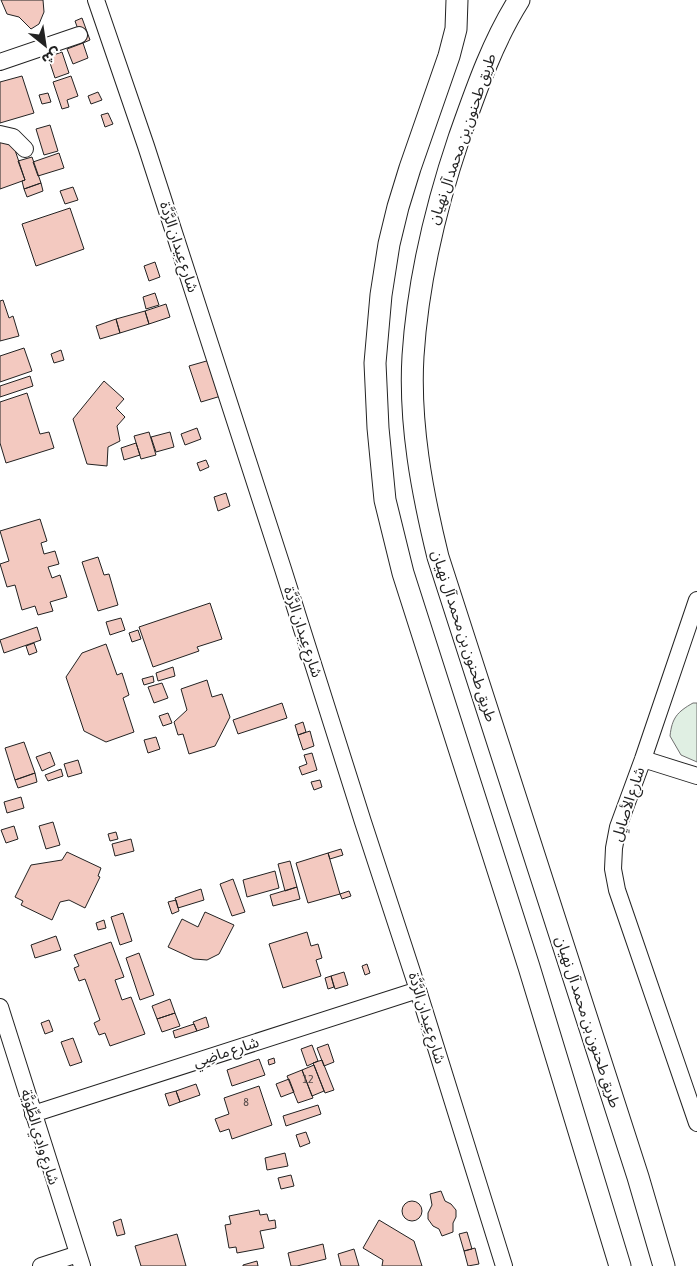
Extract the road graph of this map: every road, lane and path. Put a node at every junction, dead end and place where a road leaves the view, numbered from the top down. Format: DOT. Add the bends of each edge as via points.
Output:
graph roads {
  1 [pos="96,0"];
  2 [pos="457,0"];
  3 [pos="519,0"];
  4 [pos="104,24"];
  5 [pos="0,62"];
  6 [pos="0,134"];
  7 [pos="25,149"];
  8 [pos="697,600"];
  9 [pos="643,759"];
  10 [pos="697,776"];
  11 [pos="418,990"];
  12 [pos="0,1007"];
  13 [pos="34,1114"];
  14 [pos="697,1123"];
  15 [pos="80,1260"];
  16 [pos="41,1266"];
  17 [pos="504,1266"];
  18 [pos="620,1266"];
  19 [pos="664,1266"];
  1 -- 4 [label="street, شارع عِيدان الرَّدَّة"];
  2 -- 18 [label="main road" via="456,29 449,56 400,199 389,244 375,363 385,500 403,573 529,967"];
  3 -- 19 [label="main road, طريق طحنون بن محمد آل نهيان" via="486,63 432,226 420,291 413,357 417,451 440,566"];
  4 -- 5 [label="street"];
  4 -- 11 [label="street, شارع عِيدان الرَّدَّة"];
  6 -- 7 [label="street" via="14,137"];
  8 -- 9 [label="street, شارع الأصايِل"];
  9 -- 10 [label="street"];
  9 -- 14 [label="street, شارع الأصايِل" via="618,827 614,876"];
  11 -- 13 [label="street, شارع ماضِي"];
  11 -- 17 [label="street, شارع عِيدان الرَّدَّة"];
  12 -- 13 [label="street, شارع وادِي الطِّوَيَّة"];
  13 -- 15 [label="street, شارع وادِي الطِّوَيَّة"];
  15 -- 16 [label="street"];
}
